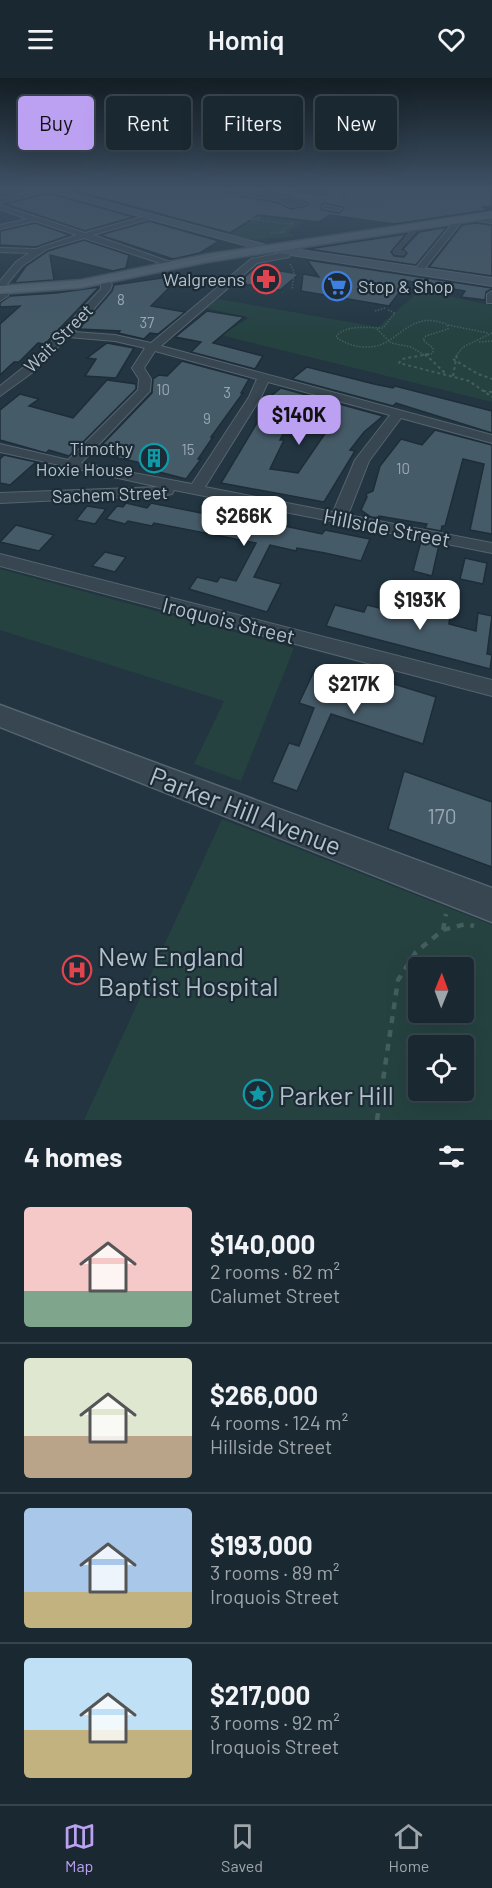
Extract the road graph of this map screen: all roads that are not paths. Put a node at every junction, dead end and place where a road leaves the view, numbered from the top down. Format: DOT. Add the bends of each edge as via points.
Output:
graph roads {
  1 [pos="75,238"];
  2 [pos="96,238"];
  3 [pos="216,238"];
  4 [pos="327,238"];
  5 [pos="364,238"];
  6 [pos="408,238"];
  7 [pos="448,238"];
  8 [pos="0,250"];
  9 [pos="36,251"];
  10 [pos="253,251"];
  11 [pos="403,253"];
  12 [pos="284,256"];
  13 [pos="175,265"];
  14 [pos="418,271"];
  15 [pos="104,280"];
  16 [pos="492,282"];
  17 [pos="1,288"];
  18 [pos="65,334"];
  19 [pos="153,346"];
  20 [pos="264,377"];
  21 [pos="6,382"];
  22 [pos="0,392"];
  23 [pos="398,414"];
  24 [pos="492,439"];
  25 [pos="0,448"];
  26 [pos="71,465"];
  27 [pos="196,490"];
  28 [pos="0,498"];
  29 [pos="339,517"];
  30 [pos="492,548"];
  31 [pos="0,560"];
  32 [pos="492,688"];
  33 [pos="0,716"];
  34 [pos="488,917"];
  1 -- 9 [label="street"];
  2 -- 13 [label="street"];
  3 -- 10 [label="main road"];
  4 -- 10 [label="main road"];
  5 -- 12 [label="main road"];
  6 -- 11 [label="lane" via="395,252"];
  7 -- 14 [label="street"];
  8 -- 9 [label="street"];
  9 -- 17 [label="street" via="19,264"];
  10 -- 12 [label="main road"];
  10 -- 13 [label="main road"];
  10 -- 19 [label="street"];
  12 -- 14 [label="main road"];
  13 -- 15 [label="main road"];
  14 -- 16 [label="main road"];
  15 -- 17 [label="main road" via="58,287"];
  15 -- 18 [label="street, Wait Street" via="108,285 105,290"];
  18 -- 19 [label="street"];
  18 -- 21 [label="street, Wait Street"];
  19 -- 20 [label="street"];
  19 -- 26 [label="street" via="138,368 145,379 144,391"];
  20 -- 23 [label="street"];
  20 -- 27 [label="street, Sachem Street"];
  21 -- 22 [label="street, Wait Street"];
  23 -- 24 [label="street"];
  23 -- 29 [label="street" via="362,460"];
  25 -- 26 [label="street, Hillside Street"];
  26 -- 27 [label="street, Hillside Street"];
  27 -- 28 [label="street, Sachem Street"];
  27 -- 29 [label="street, Hillside Street"];
  29 -- 30 [label="street, Hillside Street"];
  31 -- 32 [label="street, Iroquois Street"];
  33 -- 34 [label="street, Parker Hill Avenue"];
}
